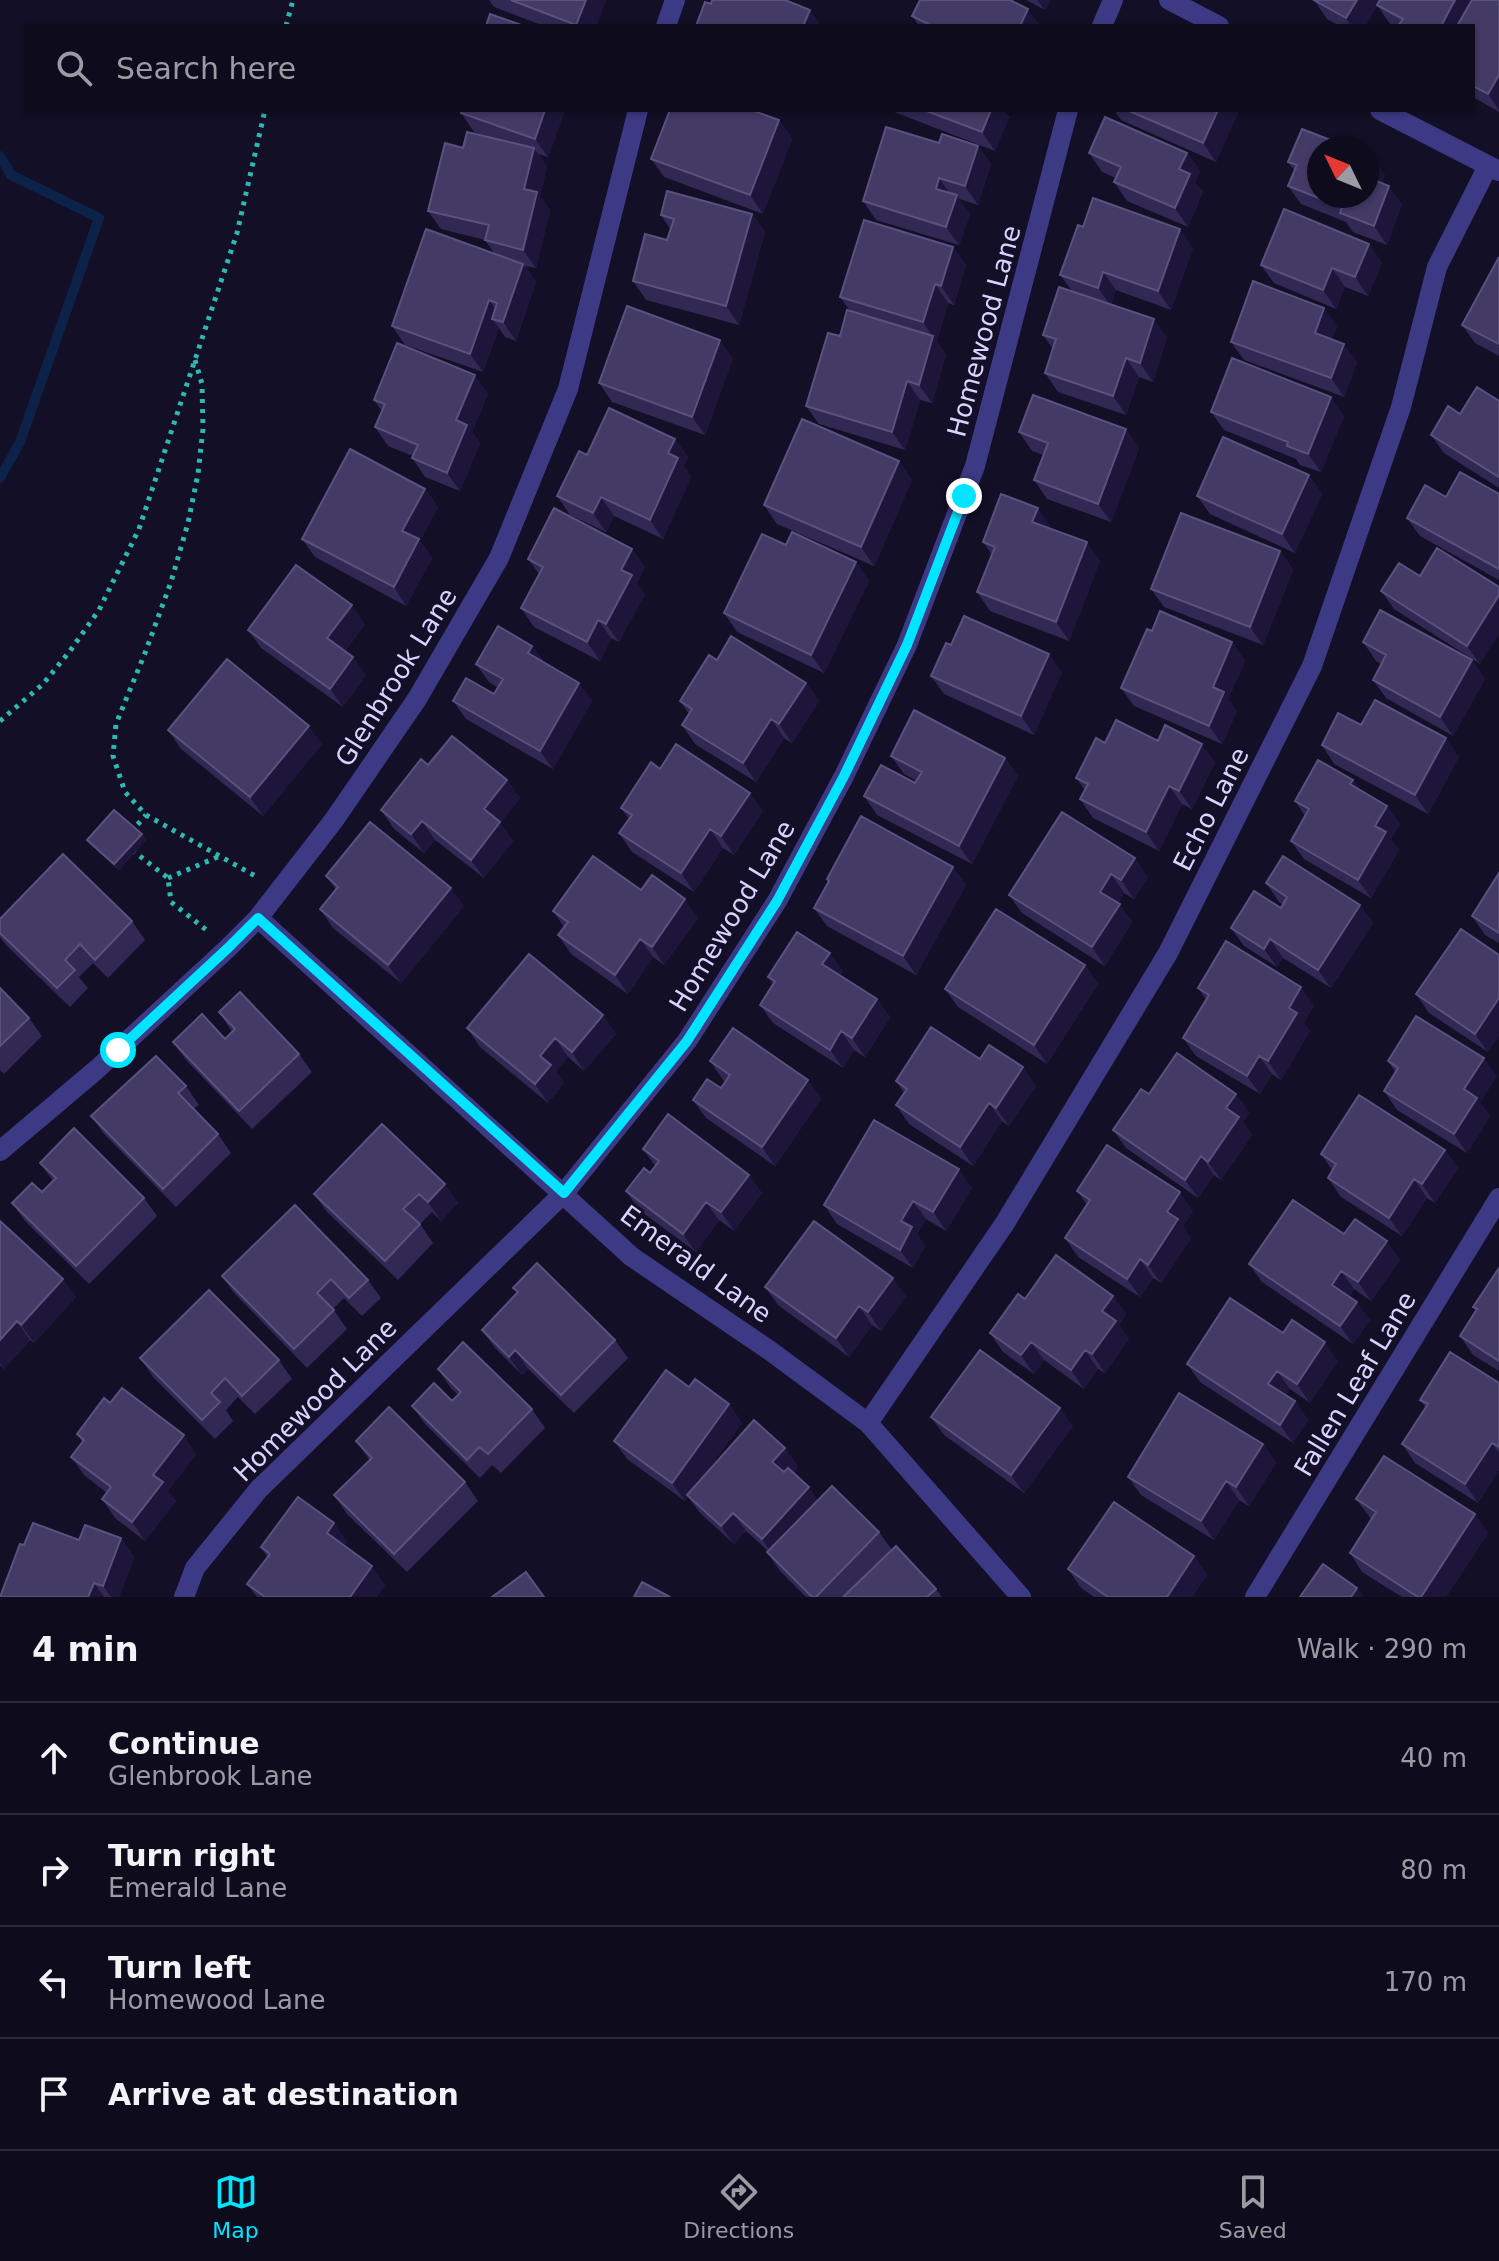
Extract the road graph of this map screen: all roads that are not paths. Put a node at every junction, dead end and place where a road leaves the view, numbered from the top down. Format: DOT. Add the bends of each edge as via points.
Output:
graph roads {
  1 [pos="675,0"];
  2 [pos="1113,0"];
  3 [pos="1169,0"];
  4 [pos="667,24"];
  5 [pos="1103,24"];
  6 [pos="1215,24"];
  7 [pos="637,112"];
  8 [pos="1067,112"];
  9 [pos="1384,112"];
  10 [pos="1493,168"];
  11 [pos="258,918"];
  12 [pos="0,1151"];
  13 [pos="564,1193"];
  14 [pos="1499,1198"];
  15 [pos="868,1423"];
  16 [pos="184,1597"];
  17 [pos="1021,1597"];
  18 [pos="1255,1597"];
  1 -- 4 [label="street"];
  2 -- 5 [label="street"];
  3 -- 6 [label="street"];
  7 -- 11 [label="street, Glenbrook Lane" via="568,389 499,558 417,699"];
  8 -- 13 [label="street, Homewood Lane" via="975,466 907,645 777,901 687,1041"];
  9 -- 10 [label="street"];
  10 -- 15 [label="street, Echo Lane" via="1437,267 1401,407 1312,666 1168,953 1005,1223"];
  11 -- 12 [label="street, Glenbrook Lane" via="96,1070"];
  11 -- 13 [label="street, Emerald Lane"];
  13 -- 15 [label="street, Emerald Lane" via="632,1257"];
  13 -- 16 [label="street, Homewood Lane" via="259,1489 195,1568"];
  14 -- 18 [label="street, Fallen Leaf Lane"];
  15 -- 17 [label="street, Emerald Lane"];
}
